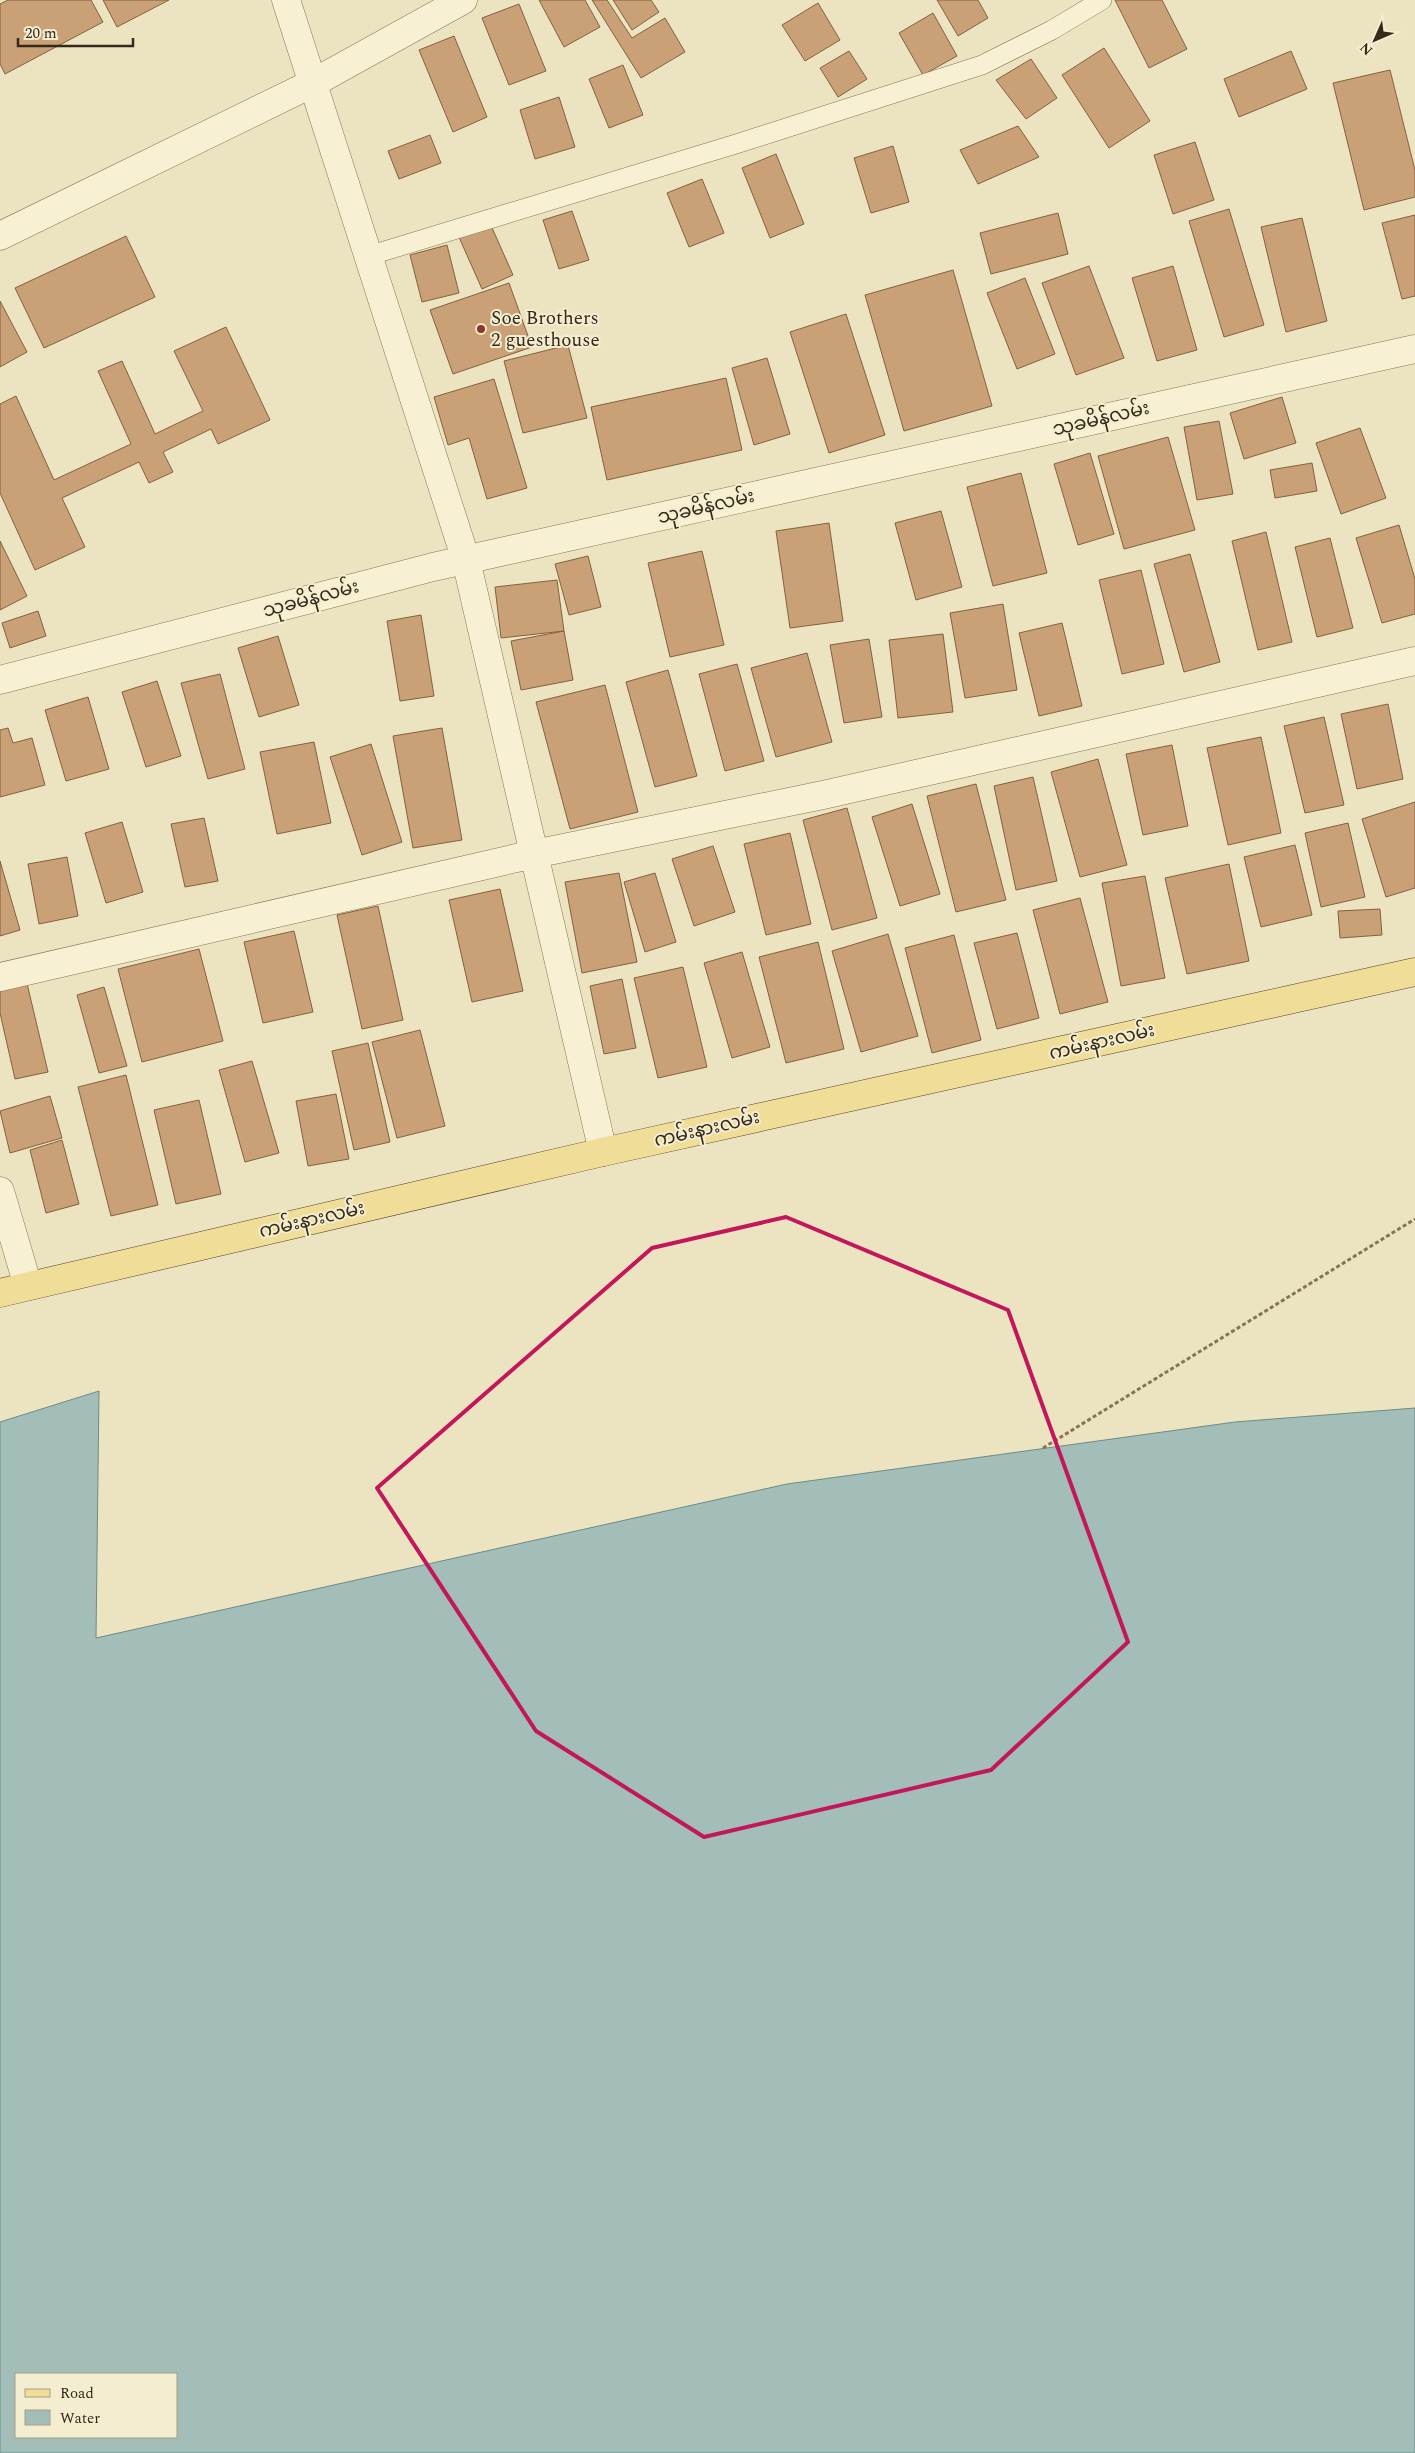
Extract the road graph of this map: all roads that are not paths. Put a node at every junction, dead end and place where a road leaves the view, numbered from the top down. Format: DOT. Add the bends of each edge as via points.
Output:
graph roads {
  1 [pos="286,0"];
  2 [pos="463,0"];
  3 [pos="1102,0"];
  4 [pos="313,83"];
  5 [pos="0,236"];
  6 [pos="368,256"];
  7 [pos="1415,349"];
  8 [pos="466,560"];
  9 [pos="1415,661"];
  10 [pos="0,680"];
  11 [pos="534,854"];
  12 [pos="1415,972"];
  13 [pos="0,977"];
  14 [pos="603,1152"];
  15 [pos="0,1191"];
  16 [pos="28,1286"];
  17 [pos="0,1293"];
  1 -- 4 [label="street"];
  2 -- 4 [label="street"];
  3 -- 6 [label="lane" via="1052,30 982,65"];
  4 -- 5 [label="street"];
  4 -- 6 [label="street"];
  6 -- 8 [label="street"];
  7 -- 8 [label="street, သုခမိန်လမ်း"];
  8 -- 10 [label="street, သုခမိန်လမ်း"];
  8 -- 11 [label="street"];
  9 -- 11 [label="street" via="823,795"];
  11 -- 13 [label="street"];
  11 -- 14 [label="street"];
  12 -- 14 [label="main road, ကမ်းနားလမ်း"];
  14 -- 16 [label="main road, ကမ်းနားလမ်း"];
  15 -- 16 [label="street"];
  16 -- 17 [label="main road, ကမ်းနားလမ်း"];
}
